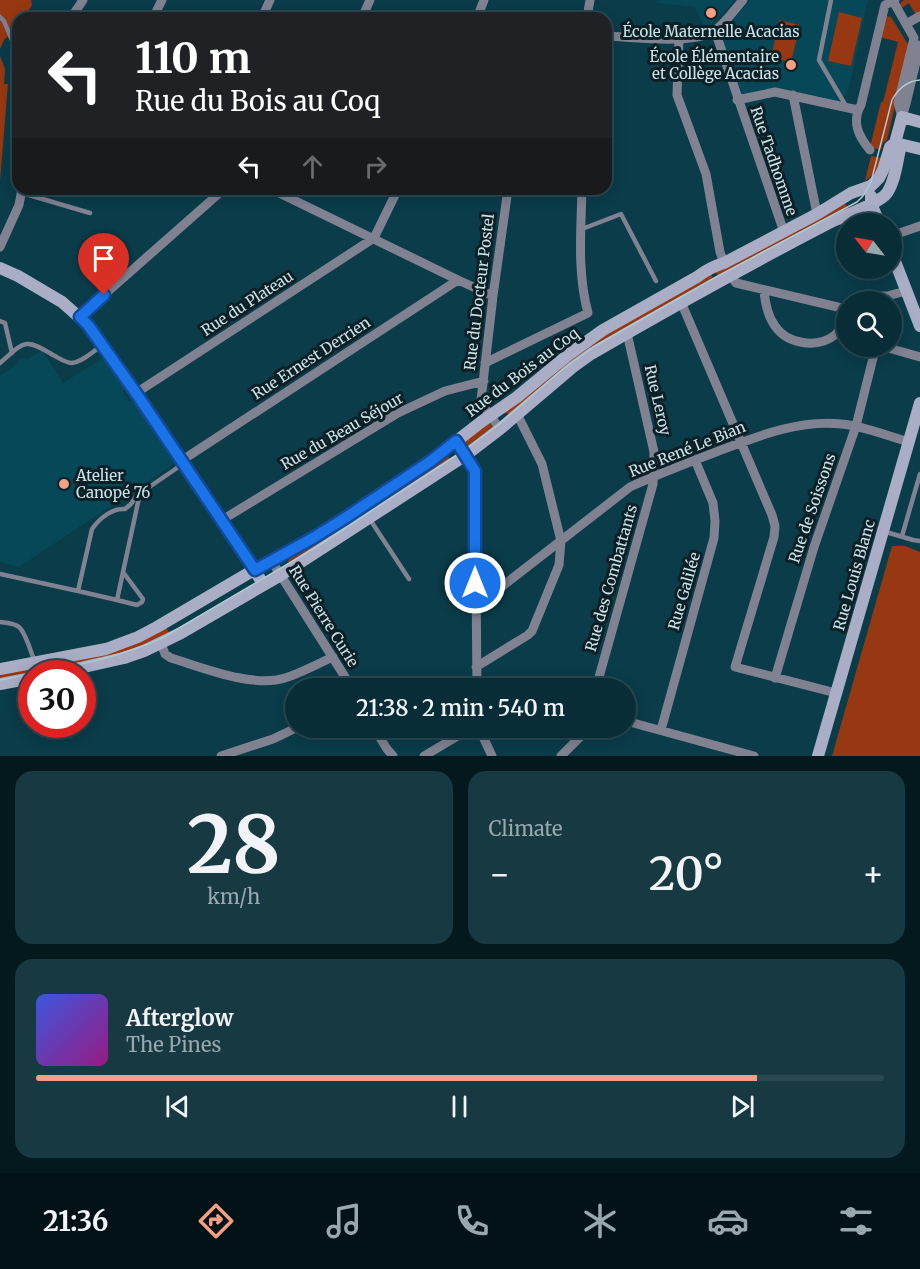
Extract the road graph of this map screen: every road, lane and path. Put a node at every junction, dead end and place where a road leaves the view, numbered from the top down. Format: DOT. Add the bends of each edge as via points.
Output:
graph roads {
  1 [pos="743,0"];
  2 [pos="831,0"];
  3 [pos="894,1"];
  4 [pos="920,16"];
  5 [pos="0,17"];
  6 [pos="906,24"];
  7 [pos="715,31"];
  8 [pos="612,36"];
  9 [pos="678,39"];
  10 [pos="12,40"];
  11 [pos="920,45"];
  12 [pos="793,95"];
  13 [pos="737,100"];
  14 [pos="847,108"];
  15 [pos="858,109"];
  16 [pos="902,117"];
  17 [pos="920,122"];
  18 [pos="895,143"];
  19 [pos="920,149"];
  20 [pos="870,150"];
  21 [pos="871,186"];
  22 [pos="21,195"];
  23 [pos="34,195"];
  24 [pos="217,195"];
  25 [pos="292,195"];
  26 [pos="395,195"];
  27 [pos="507,195"];
  28 [pos="582,195"];
  29 [pos="871,204"];
  30 [pos="90,213"];
  31 [pos="875,213"];
  32 [pos="817,214"];
  33 [pos="920,226"];
  34 [pos="581,229"];
  35 [pos="783,232"];
  36 [pos="902,232"];
  37 [pos="374,238"];
  38 [pos="0,247"];
  39 [pos="724,263"];
  40 [pos="0,268"];
  41 [pos="730,275"];
  42 [pos="902,279"];
  43 [pos="458,280"];
  44 [pos="656,281"];
  45 [pos="764,290"];
  46 [pos="906,291"];
  47 [pos="902,293"];
  48 [pos="493,296"];
  49 [pos="681,302"];
  50 [pos="836,307"];
  51 [pos="80,317"];
  52 [pos="0,321"];
  53 [pos="920,326"];
  54 [pos="627,333"];
  55 [pos="836,333"];
  56 [pos="102,345"];
  57 [pos="12,352"];
  58 [pos="902,352"];
  59 [pos="873,357"];
  60 [pos="920,357"];
  61 [pos="0,363"];
  62 [pos="485,363"];
  63 [pos="484,381"];
  64 [pos="136,393"];
  65 [pos="920,403"];
  66 [pos="517,414"];
  67 [pos="490,416"];
  68 [pos="856,426"];
  69 [pos="500,429"];
  70 [pos="456,441"];
  71 [pos="909,442"];
  72 [pos="740,443"];
  73 [pos="466,455"];
  74 [pos="695,460"];
  75 [pos="181,461"];
  76 [pos="920,474"];
  77 [pos="654,476"];
  78 [pos="140,493"];
  79 [pos="369,518"];
  80 [pos="222,520"];
  81 [pos="883,531"];
  82 [pos="902,536"];
  83 [pos="561,541"];
  84 [pos="920,541"];
  85 [pos="271,560"];
  86 [pos="255,570"];
  87 [pos="123,572"];
  88 [pos="0,574"];
  89 [pos="281,575"];
  90 [pos="409,579"];
  91 [pos="264,585"];
  92 [pos="78,591"];
  93 [pos="117,600"];
  94 [pos="475,605"];
  95 [pos="0,622"];
  96 [pos="161,644"];
  97 [pos="333,657"];
  98 [pos="34,660"];
  99 [pos="46,660"];
  100 [pos="96,664"];
  101 [pos="18,665"];
  102 [pos="476,667"];
  103 [pos="0,669"];
  104 [pos="346,678"];
  105 [pos="477,678"];
  106 [pos="599,678"];
  107 [pos="775,678"];
  108 [pos="18,681"];
  109 [pos="0,684"];
  110 [pos="836,693"];
  111 [pos="636,724"];
  112 [pos="661,730"];
  113 [pos="285,733"];
  114 [pos="380,738"];
  115 [pos="454,738"];
  116 [pos="484,738"];
  117 [pos="579,738"];
  118 [pos="221,756"];
  119 [pos="393,756"];
  120 [pos="424,756"];
  121 [pos="492,756"];
  122 [pos="561,756"];
  123 [pos="754,756"];
  124 [pos="818,756"];
  1 -- 7 [label="street"];
  2 -- 14 [label="lane" via="819,60"];
  3 -- 6 [label="street"];
  3 -- 15 [label="street" via="885,5"];
  4 -- 6 [label="street"];
  5 -- 10 [label="lane"];
  6 -- 16 [label="street" via="914,38 898,103"];
  7 -- 9 [label="street" via="698,38"];
  7 -- 13 [label="street, Rue Tadhomme"];
  8 -- 9 [label="street"];
  9 -- 39 [label="street" via="677,95 706,174"];
  11 -- 16 [label="street"];
  12 -- 13 [label="street" via="775,92"];
  12 -- 14 [label="street"];
  12 -- 32 [label="street"];
  13 -- 35 [label="street, Rue Tadhomme"];
  14 -- 15 [label="street"];
  15 -- 20 [label="street" via="856,128"];
  16 -- 17 [label="main road"];
  16 -- 18 [label="main road"];
  18 -- 19 [label="main road"];
  18 -- 21 [label="main road" via="890,147 882,174"];
  18 -- 29 [label="main road, Rue du Bois au Coq" via="900,149 893,178 886,194"];
  21 -- 29 [label="main road"];
  21 -- 32 [label="main road, Rue du Bois au Coq"];
  22 -- 38 [label="street"];
  23 -- 30 [label="lane"];
  24 -- 51 [label="street"];
  25 -- 37 [label="street"];
  26 -- 37 [label="street"];
  27 -- 48 [label="street, Rue du Docteur Postel"];
  28 -- 34 [label="street"];
  29 -- 31 [label="main road"];
  29 -- 41 [label="main road, Rue du Bois au Coq"];
  32 -- 35 [label="main road, Rue du Bois au Coq"];
  33 -- 36 [label="street"];
  34 -- 44 [label="lane" via="621,214"];
  34 -- 62 [label="street" via="580,270 588,313"];
  35 -- 39 [label="main road, Rue du Bois au Coq"];
  37 -- 43 [label="street"];
  37 -- 64 [label="street, Rue du Plateau"];
  39 -- 67 [label="main road, Rue du Bois au Coq" via="603,330"];
  40 -- 51 [label="main road" via="62,302"];
  41 -- 45 [label="street" via="735,283"];
  41 -- 49 [label="main road, Rue du Bois au Coq"];
  42 -- 46 [label="main road"];
  43 -- 48 [label="street"];
  43 -- 75 [label="street, Rue Ernest Derrien"];
  45 -- 50 [label="street"];
  45 -- 55 [label="street" via="766,307 780,333 812,343"];
  46 -- 47 [label="street"];
  46 -- 53 [label="main road"];
  48 -- 62 [label="street, Rue du Docteur Postel"];
  49 -- 54 [label="main road, Rue du Bois au Coq"];
  49 -- 72 [label="street"];
  51 -- 56 [label="main road"];
  52 -- 57 [label="lane" via="4,323"];
  54 -- 66 [label="main road, Rue du Bois au Coq" via="573,367"];
  54 -- 77 [label="street, Rue Leroy" via="654,452"];
  56 -- 57 [label="lane" via="72,363 31,344"];
  56 -- 64 [label="main road"];
  57 -- 61 [label="lane"];
  58 -- 60 [label="street"];
  59 -- 68 [label="street, Rue de Soissons"];
  62 -- 63 [label="street, Rue du Docteur Postel"];
  63 -- 67 [label="street, Rue du Docteur Postel" via="482,400"];
  63 -- 80 [label="street, Rue du Beau Séjour" via="445,391 398,413"];
  64 -- 75 [label="main road"];
  65 -- 71 [label="main road, Rue Louis Blanc"];
  66 -- 69 [label="main road, Rue du Bois au Coq"];
  66 -- 83 [label="street" via="542,464"];
  67 -- 69 [label="street, Rue du Docteur Postel"];
  67 -- 70 [label="main road, Rue du Bois au Coq"];
  68 -- 71 [label="street, Rue René Le Bian"];
  68 -- 72 [label="street, Rue René Le Bian" via="818,423 785,428"];
  68 -- 107 [label="street, Rue de Soissons"];
  69 -- 73 [label="main road, Rue du Bois au Coq"];
  70 -- 73 [label="street"];
  70 -- 85 [label="main road, Rue du Bois au Coq" via="342,520"];
  71 -- 81 [label="main road, Rue Louis Blanc"];
  72 -- 74 [label="street, Rue René Le Bian"];
  72 -- 107 [label="street" via="775,526 735,667"];
  73 -- 79 [label="main road, Rue du Bois au Coq"];
  73 -- 94 [label="street" via="475,471"];
  74 -- 77 [label="street, Rue René Le Bian"];
  74 -- 112 [label="street, Rue Galilée" via="713,503 714,538"];
  75 -- 78 [label="lane" via="177,468"];
  75 -- 80 [label="main road"];
  76 -- 82 [label="lane"];
  77 -- 83 [label="street, Rue René Le Bian" via="630,487"];
  77 -- 106 [label="street, Rue des Combattants"];
  78 -- 87 [label="lane"];
  78 -- 92 [label="lane" via="125,509 117,508 92,529"];
  79 -- 89 [label="main road, Rue du Bois au Coq"];
  79 -- 90 [label="lane"];
  80 -- 86 [label="main road"];
  81 -- 82 [label="lane"];
  81 -- 110 [label="main road, Rue Louis Blanc"];
  82 -- 84 [label="lane"];
  83 -- 94 [label="street, Rue René Le Bian"];
  83 -- 102 [label="street" via="559,565 532,632"];
  85 -- 86 [label="main road, Rue du Bois au Coq"];
  85 -- 89 [label="street, Rue Pierre Curie"];
  86 -- 91 [label="main road"];
  86 -- 99 [label="main road, Rue du Bois au Coq" via="138,637 106,649"];
  87 -- 93 [label="lane"];
  87 -- 93 [label="lane" via="142,602 137,605"];
  88 -- 92 [label="lane"];
  89 -- 91 [label="main road, Rue du Bois au Coq"];
  89 -- 97 [label="street, Rue Pierre Curie"];
  91 -- 96 [label="main road, Rue du Bois au Coq"];
  92 -- 93 [label="lane"];
  94 -- 102 [label="street"];
  95 -- 98 [label="lane" via="21,628"];
  96 -- 97 [label="street" via="171,658 246,680 267,682"];
  96 -- 100 [label="main road, Rue du Bois au Coq"];
  97 -- 104 [label="street, Rue Pierre Curie"];
  101 -- 103 [label="main road, Rue du Bois au Coq"];
  102 -- 105 [label="street"];
  107 -- 110 [label="street"];
  108 -- 109 [label="main road"];
  110 -- 124 [label="main road, Rue Louis Blanc"];
  111 -- 112 [label="street"];
  112 -- 123 [label="street"];
  113 -- 118 [label="street"];
  114 -- 119 [label="street"];
  115 -- 120 [label="street"];
  116 -- 121 [label="street"];
  117 -- 122 [label="street"];
}
